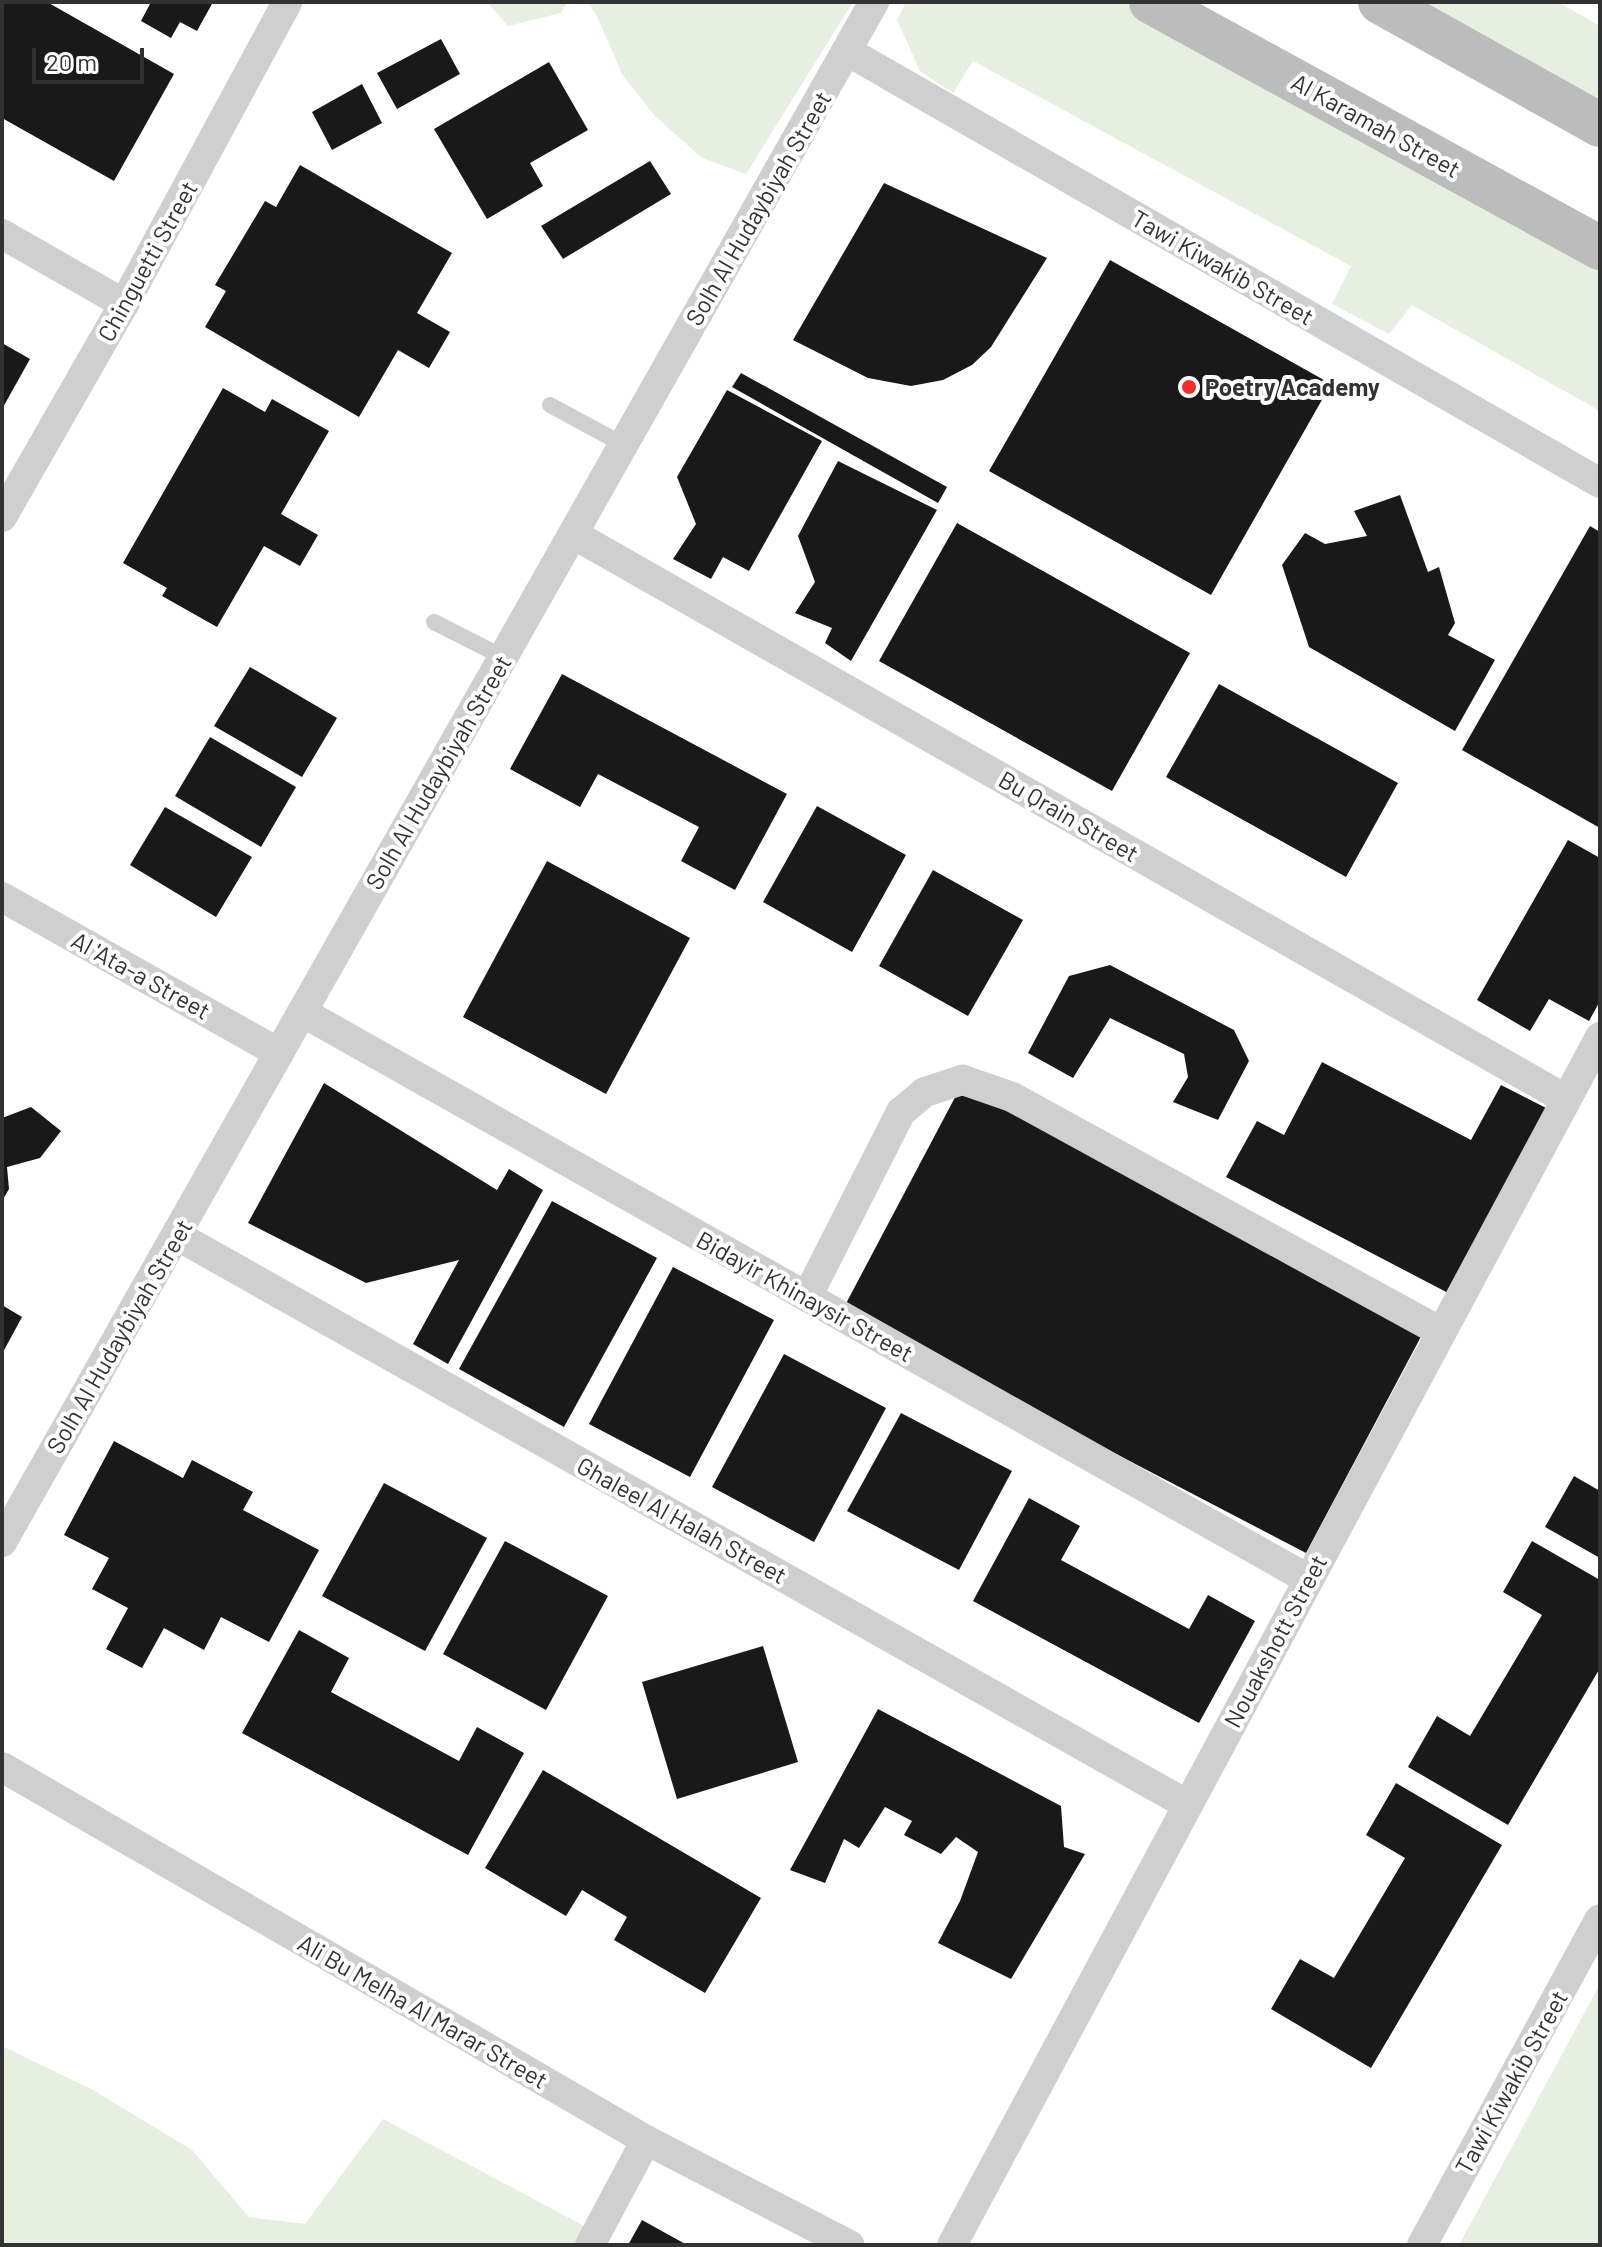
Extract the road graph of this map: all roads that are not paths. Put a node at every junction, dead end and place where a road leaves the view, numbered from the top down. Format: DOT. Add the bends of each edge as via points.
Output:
graph roads {
  1 [pos="287,2"];
  2 [pos="874,2"];
  3 [pos="1151,2"];
  4 [pos="1380,2"];
  5 [pos="847,51"];
  6 [pos="1600,125"];
  7 [pos="2,234"];
  8 [pos="1600,248"];
  9 [pos="124,304"];
  10 [pos="550,405"];
  11 [pos="624,445"];
  12 [pos="1600,483"];
  13 [pos="2,517"];
  14 [pos="573,534"];
  15 [pos="434,622"];
  16 [pos="503,657"];
  17 [pos="2,897"];
  18 [pos="302,1012"];
  19 [pos="1600,1037"];
  20 [pos="279,1053"];
  21 [pos="1564,1098"];
  22 [pos="176,1235"];
  23 [pos="807,1297"];
  24 [pos="1440,1331"];
  25 [pos="2,1542"];
  26 [pos="1308,1579"];
  27 [pos="2,1767"];
  28 [pos="1188,1805"];
  29 [pos="1600,1919"];
  30 [pos="646,2140"];
  31 [pos="590,2245"];
  32 [pos="849,2245"];
  33 [pos="952,2245"];
  34 [pos="1422,2245"];
  1 -- 9 [label="street, Chinguetti Street"];
  2 -- 5 [label="street, Solh Al Hudaybiyah Street"];
  3 -- 8 [label="main road, Al Karamah Street"];
  4 -- 6 [label="main road"];
  5 -- 11 [label="street, Solh Al Hudaybiyah Street"];
  5 -- 12 [label="street, Tawi Kiwakib Street"];
  7 -- 9 [label="street"];
  9 -- 13 [label="street, Chinguetti Street"];
  10 -- 11 [label="lane"];
  11 -- 14 [label="street, Solh Al Hudaybiyah Street"];
  14 -- 16 [label="street, Solh Al Hudaybiyah Street"];
  14 -- 21 [label="street, Bu Qrain Street"];
  15 -- 16 [label="lane"];
  16 -- 18 [label="street, Solh Al Hudaybiyah Street"];
  17 -- 20 [label="street, Al 'Ata-a Street"];
  18 -- 20 [label="street, Solh Al Hudaybiyah Street"];
  18 -- 23 [label="street, Bidayir Khinaysir Street"];
  19 -- 21 [label="street, Nouakshott Street"];
  20 -- 22 [label="street, Solh Al Hudaybiyah Street"];
  21 -- 24 [label="street, Nouakshott Street"];
  22 -- 25 [label="street, Solh Al Hudaybiyah Street"];
  22 -- 28 [label="street, Ghaleel Al Halah Street"];
  23 -- 24 [label="street" via="901,1112 925,1092 963,1080 1012,1097"];
  23 -- 26 [label="street, Bidayir Khinaysir Street"];
  24 -- 26 [label="street, Nouakshott Street"];
  26 -- 28 [label="street, Nouakshott Street"];
  27 -- 30 [label="street, Ali Bu Melha Al Marar Street"];
  28 -- 33 [label="street, Nouakshott Street"];
  29 -- 34 [label="street, Tawi Kiwakib Street"];
  30 -- 31 [label="street"];
  30 -- 32 [label="street, Ali Bu Melha Al Marar Street"];
}
